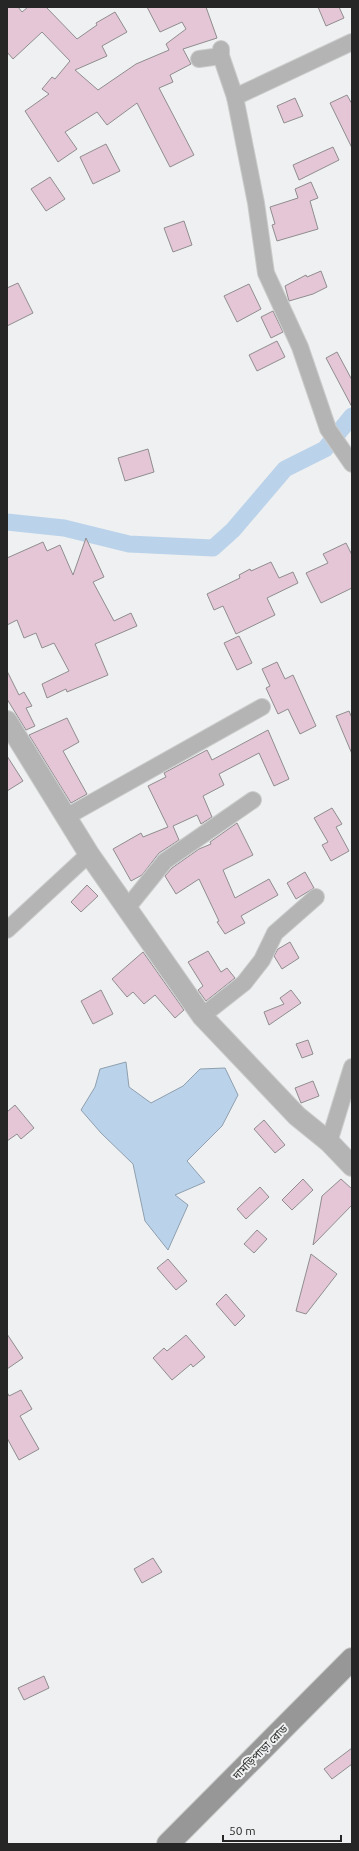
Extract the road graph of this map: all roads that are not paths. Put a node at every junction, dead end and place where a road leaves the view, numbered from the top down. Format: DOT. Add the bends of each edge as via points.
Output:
graph roads {
  1 [pos="352,42"];
  2 [pos="199,59"];
  3 [pos="235,97"];
  4 [pos="350,461"];
  5 [pos="262,707"];
  6 [pos="7,721"];
  7 [pos="253,800"];
  8 [pos="66,817"];
  9 [pos="89,854"];
  10 [pos="316,897"];
  11 [pos="127,908"];
  12 [pos="7,930"];
  13 [pos="202,1016"];
  14 [pos="352,1067"];
  15 [pos="329,1142"];
  16 [pos="352,1166"];
  17 [pos="352,1659"];
  18 [pos="168,1844"];
  1 -- 3 [label="street"];
  2 -- 3 [label="street" via="221,53"];
  3 -- 4 [label="street" via="256,203 266,273 300,347 328,429"];
  5 -- 8 [label="street"];
  6 -- 8 [label="street"];
  7 -- 11 [label="street" via="165,861"];
  8 -- 9 [label="street"];
  9 -- 11 [label="street"];
  9 -- 12 [label="street"];
  10 -- 13 [label="street" via="275,933 262,960 244,983"];
  11 -- 13 [label="street"];
  13 -- 15 [label="street" via="297,1116"];
  14 -- 15 [label="street"];
  15 -- 16 [label="street"];
  17 -- 18 [label="main road, দামড়িপাড়া রোড"];
}
